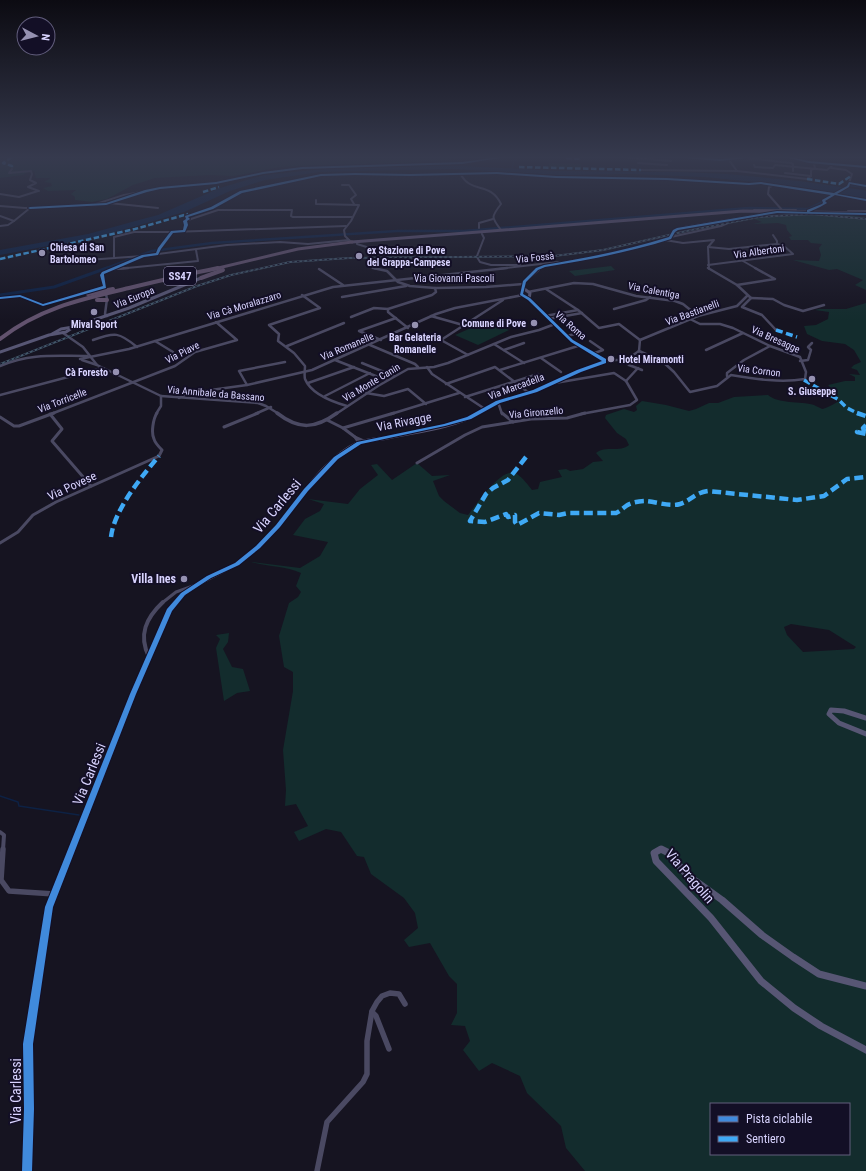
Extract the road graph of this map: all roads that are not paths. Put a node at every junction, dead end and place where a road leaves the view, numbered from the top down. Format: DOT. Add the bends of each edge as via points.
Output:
graph roads {
  1 [pos="26,212"];
  2 [pos="213,212"];
  3 [pos="293,212"];
  4 [pos="355,212"];
  5 [pos="495,212"];
  6 [pos="733,212"];
  7 [pos="769,212"];
  8 [pos="774,212"];
  9 [pos="804,212"];
  10 [pos="816,212"];
  11 [pos="717,213"];
  12 [pos="766,213"];
  13 [pos="866,213"];
  14 [pos="755,215"];
  15 [pos="0,216"];
  16 [pos="352,217"];
  17 [pos="493,219"];
  18 [pos="14,221"];
  19 [pos="728,223"];
  20 [pos="0,226"];
  21 [pos="346,226"];
  22 [pos="500,229"];
  23 [pos="184,231"];
  24 [pos="480,231"];
  25 [pos="172,232"];
  26 [pos="672,235"];
  27 [pos="772,235"];
  28 [pos="665,240"];
  29 [pos="351,241"];
  30 [pos="357,242"];
  31 [pos="777,244"];
  32 [pos="708,247"];
  33 [pos="196,250"];
  34 [pos="158,252"];
  35 [pos="141,256"];
  36 [pos="372,256"];
  37 [pos="115,258"];
  38 [pos="371,260"];
  39 [pos="577,260"];
  40 [pos="743,260"];
  41 [pos="247,261"];
  42 [pos="59,262"];
  43 [pos="708,265"];
  44 [pos="224,267"];
  45 [pos="501,268"];
  46 [pos="319,269"];
  47 [pos="109,270"];
  48 [pos="201,278"];
  49 [pos="396,280"];
  50 [pos="343,285"];
  51 [pos="736,285"];
  52 [pos="407,286"];
  53 [pos="435,288"];
  54 [pos="546,289"];
  55 [pos="522,291"];
  56 [pos="529,293"];
  57 [pos="106,294"];
  58 [pos="302,296"];
  59 [pos="747,296"];
  60 [pos="342,297"];
  61 [pos="650,297"];
  62 [pos="0,298"];
  63 [pos="751,298"];
  64 [pos="506,299"];
  65 [pos="529,299"];
  66 [pos="824,305"];
  67 [pos="614,309"];
  68 [pos="53,310"];
  69 [pos="107,310"];
  70 [pos="388,310"];
  71 [pos="578,310"];
  72 [pos="565,313"];
  73 [pos="583,314"];
  74 [pos="108,315"];
  75 [pos="431,316"];
  76 [pos="568,316"];
  77 [pos="698,316"];
  78 [pos="351,317"];
  79 [pos="396,318"];
  80 [pos="547,318"];
  81 [pos="690,319"];
  82 [pos="96,320"];
  83 [pos="216,322"];
  84 [pos="344,323"];
  85 [pos="555,324"];
  86 [pos="19,325"];
  87 [pos="463,325"];
  88 [pos="408,328"];
  89 [pos="544,328"];
  90 [pos="558,328"];
  91 [pos="776,330"];
  92 [pos="68,331"];
  93 [pos="743,333"];
  94 [pos="0,334"];
  95 [pos="577,335"];
  96 [pos="567,337"];
  97 [pos="0,339"];
  98 [pos="93,340"];
  99 [pos="381,340"];
  100 [pos="640,340"];
  101 [pos="155,341"];
  102 [pos="590,341"];
  103 [pos="524,343"];
  104 [pos="812,343"];
  105 [pos="0,344"];
  106 [pos="494,344"];
  107 [pos="370,345"];
  108 [pos="287,346"];
  109 [pos="578,346"];
  110 [pos="770,346"];
  111 [pos="137,347"];
  112 [pos="504,350"];
  113 [pos="706,350"];
  114 [pos="638,351"];
  115 [pos="0,352"];
  116 [pos="173,352"];
  117 [pos="592,354"];
  118 [pos="468,355"];
  119 [pos="70,357"];
  120 [pos="88,357"];
  121 [pos="541,358"];
  122 [pos="80,359"];
  123 [pos="335,360"];
  124 [pos="605,360"];
  125 [pos="624,360"];
  126 [pos="800,361"];
  127 [pos="285,362"];
  128 [pos="362,363"];
  129 [pos="524,363"];
  130 [pos="97,365"];
  131 [pos="1,366"];
  132 [pos="355,367"];
  133 [pos="418,367"];
  134 [pos="427,367"];
  135 [pos="102,368"];
  136 [pos="638,368"];
  137 [pos="500,370"];
  138 [pos="642,370"];
  139 [pos="306,372"];
  140 [pos="561,372"];
  141 [pos="370,373"];
  142 [pos="538,374"];
  143 [pos="394,376"];
  144 [pos="727,376"];
  145 [pos="386,380"];
  146 [pos="515,381"];
  147 [pos="626,381"];
  148 [pos="802,381"];
  149 [pos="131,382"];
  150 [pos="308,383"];
  151 [pos="555,383"];
  152 [pos="446,384"];
  153 [pos="247,385"];
  154 [pos="366,393"];
  155 [pos="459,393"];
  156 [pos="529,393"];
  157 [pos="0,395"];
  158 [pos="161,396"];
  159 [pos="325,396"];
  160 [pos="465,397"];
  161 [pos="179,398"];
  162 [pos="498,402"];
  163 [pos="426,404"];
  164 [pos="347,406"];
  165 [pos="271,407"];
  166 [pos="485,409"];
  167 [pos="50,414"];
  168 [pos="0,417"];
  169 [pos="327,420"];
  170 [pos="513,422"];
  171 [pos="224,427"];
  172 [pos="343,428"];
  173 [pos="355,438"];
  174 [pos="364,441"];
  175 [pos="359,443"];
  176 [pos="331,463"];
  177 [pos="417,464"];
  178 [pos="91,486"];
  179 [pos="0,543"];
  180 [pos="198,584"];
  181 [pos="149,657"];
  182 [pos="866,718"];
  183 [pos="866,734"];
  184 [pos="0,832"];
  185 [pos="54,894"];
  186 [pos="866,986"];
  187 [pos="405,1004"];
  188 [pos="372,1012"];
  189 [pos="389,1049"];
  190 [pos="866,1050"];
  191 [pos="27,1171"];
  192 [pos="317,1171"];
  1 -- 18 [label="street"];
  2 -- 23 [label="street" via="185,221"];
  3 -- 16 [label="street" via="293,217"];
  4 -- 16 [label="street"];
  5 -- 17 [label="street"];
  6 -- 11 [label="main road, SS47"];
  7 -- 12 [label="main road"];
  8 -- 12 [label="main road"];
  9 -- 10 [label="main road, SS47"];
  10 -- 13 [label="street"];
  10 -- 13 [label="main road, SS47"];
  11 -- 14 [label="main road" via="749,212"];
  11 -- 22 [label="main road, SS47"];
  12 -- 14 [label="main road"];
  14 -- 26 [label="main road, Via Fossà" via="677,229"];
  15 -- 18 [label="street"];
  16 -- 21 [label="street"];
  17 -- 22 [label="street"];
  17 -- 24 [label="street" via="479,223"];
  18 -- 20 [label="street" via="12,224"];
  19 -- 26 [label="street"];
  21 -- 23 [label="street"];
  21 -- 29 [label="street" via="345,235"];
  22 -- 24 [label="main road, SS47"];
  23 -- 25 [label="street"];
  24 -- 30 [label="main road, SS47"];
  24 -- 45 [label="street" via="484,238 477,257 480,261 488,265 520,265"];
  25 -- 34 [label="street"];
  25 -- 37 [label="street" via="134,232 114,237"];
  26 -- 28 [label="main road, Via Fossà"];
  27 -- 31 [label="street, Via Albertoni"];
  28 -- 32 [label="street" via="715,241"];
  28 -- 39 [label="main road, Via Fossà"];
  29 -- 30 [label="main road, SS47"];
  29 -- 33 [label="street" via="308,244 270,242"];
  29 -- 41 [label="highway, SS47"];
  30 -- 36 [label="street" via="373,249"];
  31 -- 32 [label="street, Via Albertoni" via="729,249"];
  31 -- 40 [label="street, Via Albertoni" via="784,246 792,255"];
  32 -- 43 [label="street"];
  33 -- 34 [label="street"];
  33 -- 47 [label="street" via="198,261"];
  34 -- 35 [label="street"];
  35 -- 37 [label="street" via="136,254"];
  35 -- 47 [label="street"];
  37 -- 42 [label="street"];
  38 -- 49 [label="street, Via Giovanni Pascoli" via="371,267 387,271"];
  39 -- 45 [label="street, Via Fossà"];
  39 -- 55 [label="main road" via="540,267"];
  40 -- 43 [label="street, Via Albertoni"];
  40 -- 51 [label="street" via="775,279"];
  41 -- 44 [label="highway, SS47"];
  41 -- 48 [label="highway"];
  43 -- 51 [label="street" via="710,271"];
  44 -- 57 [label="highway, SS47"];
  44 -- 57 [label="highway, SS47"];
  45 -- 49 [label="street, Via Fossà"];
  46 -- 50 [label="street"];
  47 -- 57 [label="street" via="102,275"];
  48 -- 74 [label="main road, Via Europa"];
  49 -- 50 [label="street, Via Cà Moralazzaro"];
  49 -- 52 [label="street, Via Giovanni Pascoli"];
  50 -- 58 [label="street, Via Cà Moralazzaro"];
  51 -- 59 [label="street"];
  52 -- 53 [label="street, Via Giovanni Pascoli"];
  52 -- 60 [label="street"];
  53 -- 55 [label="street, Via Giovanni Pascoli" via="514,284"];
  53 -- 70 [label="street" via="436,292 432,295"];
  54 -- 56 [label="street"];
  54 -- 61 [label="street, Via Calentiga" via="580,282"];
  54 -- 71 [label="street"];
  55 -- 56 [label="main road"];
  55 -- 56 [label="main road"];
  55 -- 64 [label="street, Via Romanelle"];
  55 -- 65 [label="main road, Via Roma"];
  56 -- 65 [label="main road"];
  57 -- 62 [label="street" via="43,305 20,296"];
  57 -- 68 [label="highway, SS47"];
  57 -- 68 [label="highway" via="97,300"];
  57 -- 69 [label="street"];
  57 -- 86 [label="highway, SS47" via="55,308"];
  58 -- 83 [label="street, Via Cà Moralazzaro"];
  58 -- 108 [label="street" via="320,308 269,325 279,334 278,341 281,345"];
  59 -- 63 [label="street"];
  59 -- 77 [label="street, Via Bastianelli" via="737,306"];
  61 -- 67 [label="street"];
  61 -- 77 [label="street, Via Calentiga" via="680,302"];
  63 -- 66 [label="street" via="773,299 804,311"];
  63 -- 91 [label="street" via="742,307 762,316"];
  64 -- 75 [label="street, Via Romanelle" via="455,308"];
  64 -- 87 [label="street"];
  65 -- 80 [label="main road, Via Roma"];
  68 -- 105 [label="highway, SS47" via="21,326"];
  69 -- 74 [label="street" via="105,314"];
  69 -- 82 [label="street"];
  70 -- 78 [label="street" via="374,308"];
  70 -- 79 [label="street"];
  71 -- 72 [label="street"];
  71 -- 73 [label="street"];
  72 -- 76 [label="street"];
  72 -- 80 [label="street"];
  73 -- 76 [label="street"];
  73 -- 100 [label="street" via="599,328 619,324"];
  74 -- 82 [label="main road, Via Europa"];
  75 -- 87 [label="street"];
  75 -- 88 [label="street, Via Romanelle"];
  76 -- 80 [label="street"];
  77 -- 81 [label="street, Via Bastianelli"];
  79 -- 88 [label="street"];
  79 -- 99 [label="street" via="359,331"];
  80 -- 85 [label="main road, Via Roma"];
  81 -- 93 [label="street, Via Bresagge" via="700,324 720,324"];
  81 -- 100 [label="street, Via Bastianelli"];
  82 -- 92 [label="main road, Via Europa"];
  83 -- 101 [label="street, Via Cà Moralazzaro"];
  83 -- 149 [label="street, Via Piave" via="237,340 195,352 175,366"];
  84 -- 108 [label="street"];
  85 -- 89 [label="street"];
  85 -- 90 [label="main road, Via Roma"];
  86 -- 94 [label="highway"];
  86 -- 97 [label="highway, SS47"];
  87 -- 118 [label="street" via="441,340"];
  88 -- 99 [label="street, Via Romanelle"];
  89 -- 90 [label="street"];
  89 -- 106 [label="street, Via Monte Canin"];
  90 -- 96 [label="main road, Via Roma"];
  92 -- 115 [label="main road, Via Europa"];
  92 -- 120 [label="street, Via Annibale da Bassano" via="84,348"];
  93 -- 110 [label="street, Via Bresagge"];
  93 -- 113 [label="street"];
  95 -- 96 [label="street"];
  96 -- 109 [label="main road, Via Roma"];
  98 -- 111 [label="street" via="117,333 122,334"];
  99 -- 107 [label="street, Via Romanelle"];
  100 -- 114 [label="street"];
  101 -- 111 [label="street, Via Cà Moralazzaro"];
  101 -- 116 [label="street"];
  102 -- 117 [label="street, Via Roma" via="603,350"];
  103 -- 112 [label="street"];
  104 -- 126 [label="street" via="808,347 811,350 808,360"];
  106 -- 112 [label="street"];
  106 -- 118 [label="street, Via Monte Canin"];
  107 -- 123 [label="street, Via Romanelle"];
  107 -- 133 [label="street"];
  108 -- 139 [label="street" via="305,366"];
  109 -- 117 [label="main road, Via Roma"];
  109 -- 121 [label="street"];
  110 -- 126 [label="street, Via Bresagge" via="796,355 800,357"];
  110 -- 144 [label="street" via="733,368"];
  111 -- 120 [label="street, Via Cà Moralazzaro"];
  112 -- 129 [label="street"];
  114 -- 125 [label="street"];
  114 -- 144 [label="street, Via Cornon" via="662,361 690,392 716,386"];
  117 -- 124 [label="main road, Via Roma"];
  118 -- 134 [label="street, Via Monte Canin"];
  119 -- 120 [label="street"];
  119 -- 122 [label="street"];
  119 -- 131 [label="street" via="24,357"];
  120 -- 122 [label="street"];
  120 -- 130 [label="street, Via Annibale da Bassano"];
  121 -- 129 [label="street"];
  121 -- 140 [label="street"];
  122 -- 130 [label="street"];
  123 -- 132 [label="street"];
  123 -- 139 [label="street, Via Romanelle"];
  124 -- 125 [label="street"];
  124 -- 151 [label="main road"];
  125 -- 136 [label="street"];
  126 -- 148 [label="street, Via Bresagge" via="806,372"];
  127 -- 153 [label="street" via="239,371"];
  128 -- 143 [label="street"];
  129 -- 137 [label="street"];
  130 -- 135 [label="street, Via Annibale da Bassano"];
  132 -- 141 [label="street"];
  132 -- 150 [label="street"];
  133 -- 134 [label="street, Via Monte Canin"];
  133 -- 143 [label="street, Via Monte Canin"];
  134 -- 152 [label="street"];
  135 -- 149 [label="street, Via Annibale da Bassano"];
  135 -- 157 [label="street, Via Torricelle"];
  136 -- 138 [label="street"];
  136 -- 147 [label="street"];
  137 -- 146 [label="street"];
  137 -- 152 [label="street" via="495,368"];
  139 -- 150 [label="street" via="305,378"];
  139 -- 153 [label="street, Via Romanelle"];
  141 -- 145 [label="street"];
  141 -- 159 [label="street"];
  142 -- 146 [label="street"];
  143 -- 145 [label="street, Via Monte Canin"];
  144 -- 148 [label="street, Via Cornon"];
  145 -- 154 [label="street, Via Monte Canin"];
  146 -- 156 [label="street"];
  146 -- 160 [label="street"];
  147 -- 151 [label="street, Via Marcadella" via="611,373"];
  147 -- 170 [label="street, Via Gironzello" via="637,400 630,405 590,410 567,418 539,418"];
  149 -- 158 [label="street, Via Annibale da Bassano"];
  149 -- 167 [label="street, Via Torricelle"];
  150 -- 159 [label="street"];
  151 -- 156 [label="main road, Via Marcadella"];
  152 -- 155 [label="street"];
  153 -- 161 [label="street, Via Romanelle" via="189,393"];
  154 -- 163 [label="street" via="384,396 408,389"];
  154 -- 164 [label="street, Via Monte Canin"];
  155 -- 160 [label="street"];
  155 -- 163 [label="street"];
  156 -- 162 [label="main road, Via Marcadella"];
  158 -- 161 [label="street, Via Annibale da Bassano"];
  158 -- 178 [label="street, Via Povese" via="161,406 155,416 153,434 154,440 162,450 159,456"];
  159 -- 164 [label="street"];
  160 -- 166 [label="street"];
  161 -- 165 [label="street, Via Annibale da Bassano" via="245,402"];
  162 -- 166 [label="main road, Via Marcadella"];
  162 -- 170 [label="street" via="502,414"];
  163 -- 172 [label="street"];
  164 -- 169 [label="street, Via Monte Canin"];
  165 -- 169 [label="street, Via Annibale da Bassano" via="283,419 295,425 314,425"];
  165 -- 171 [label="street"];
  166 -- 174 [label="main road, Via Rivagge" via="469,418 445,425"];
  167 -- 168 [label="street, Via Torricelle" via="16,426"];
  167 -- 178 [label="street" via="62,429 52,441"];
  169 -- 172 [label="street, Via Rivagge"];
  170 -- 177 [label="street, Via Gironzello" via="482,427 470,432"];
  172 -- 173 [label="street, Via Rivagge"];
  173 -- 174 [label="street, Via Rivagge"];
  173 -- 175 [label="street, Via Rivagge"];
  174 -- 175 [label="main road, Via Rivagge"];
  175 -- 176 [label="main road, Via Rivagge"];
  176 -- 180 [label="main road, Via Carlessi" via="258,547 236,564"];
  178 -- 179 [label="street, Via Povese" via="33,515 18,532"];
  180 -- 181 [label="main road, Via Carlessi" via="183,594 169,610"];
  180 -- 181 [label="street" via="175,593 156,610 143,637 144,648"];
  181 -- 185 [label="main road, Via Carlessi"];
  182 -- 183 [label="main road" via="836,709 831,710 829,714 839,723"];
  184 -- 185 [label="street" via="4,835 1,880 9,891"];
  185 -- 191 [label="main road, Via Carlessi" via="49,907 28,1044"];
  186 -- 190 [label="main road, Via Pragolin" via="819,974 762,935 722,900 686,874 670,853 661,849 654,853 656,861 711,918 761,980 794,1008 821,1026"];
  187 -- 188 [label="street" via="399,994 388,992 382,996"];
  188 -- 189 [label="street"];
  188 -- 192 [label="street" via="366,1049 368,1071 363,1082 328,1122"];
}
